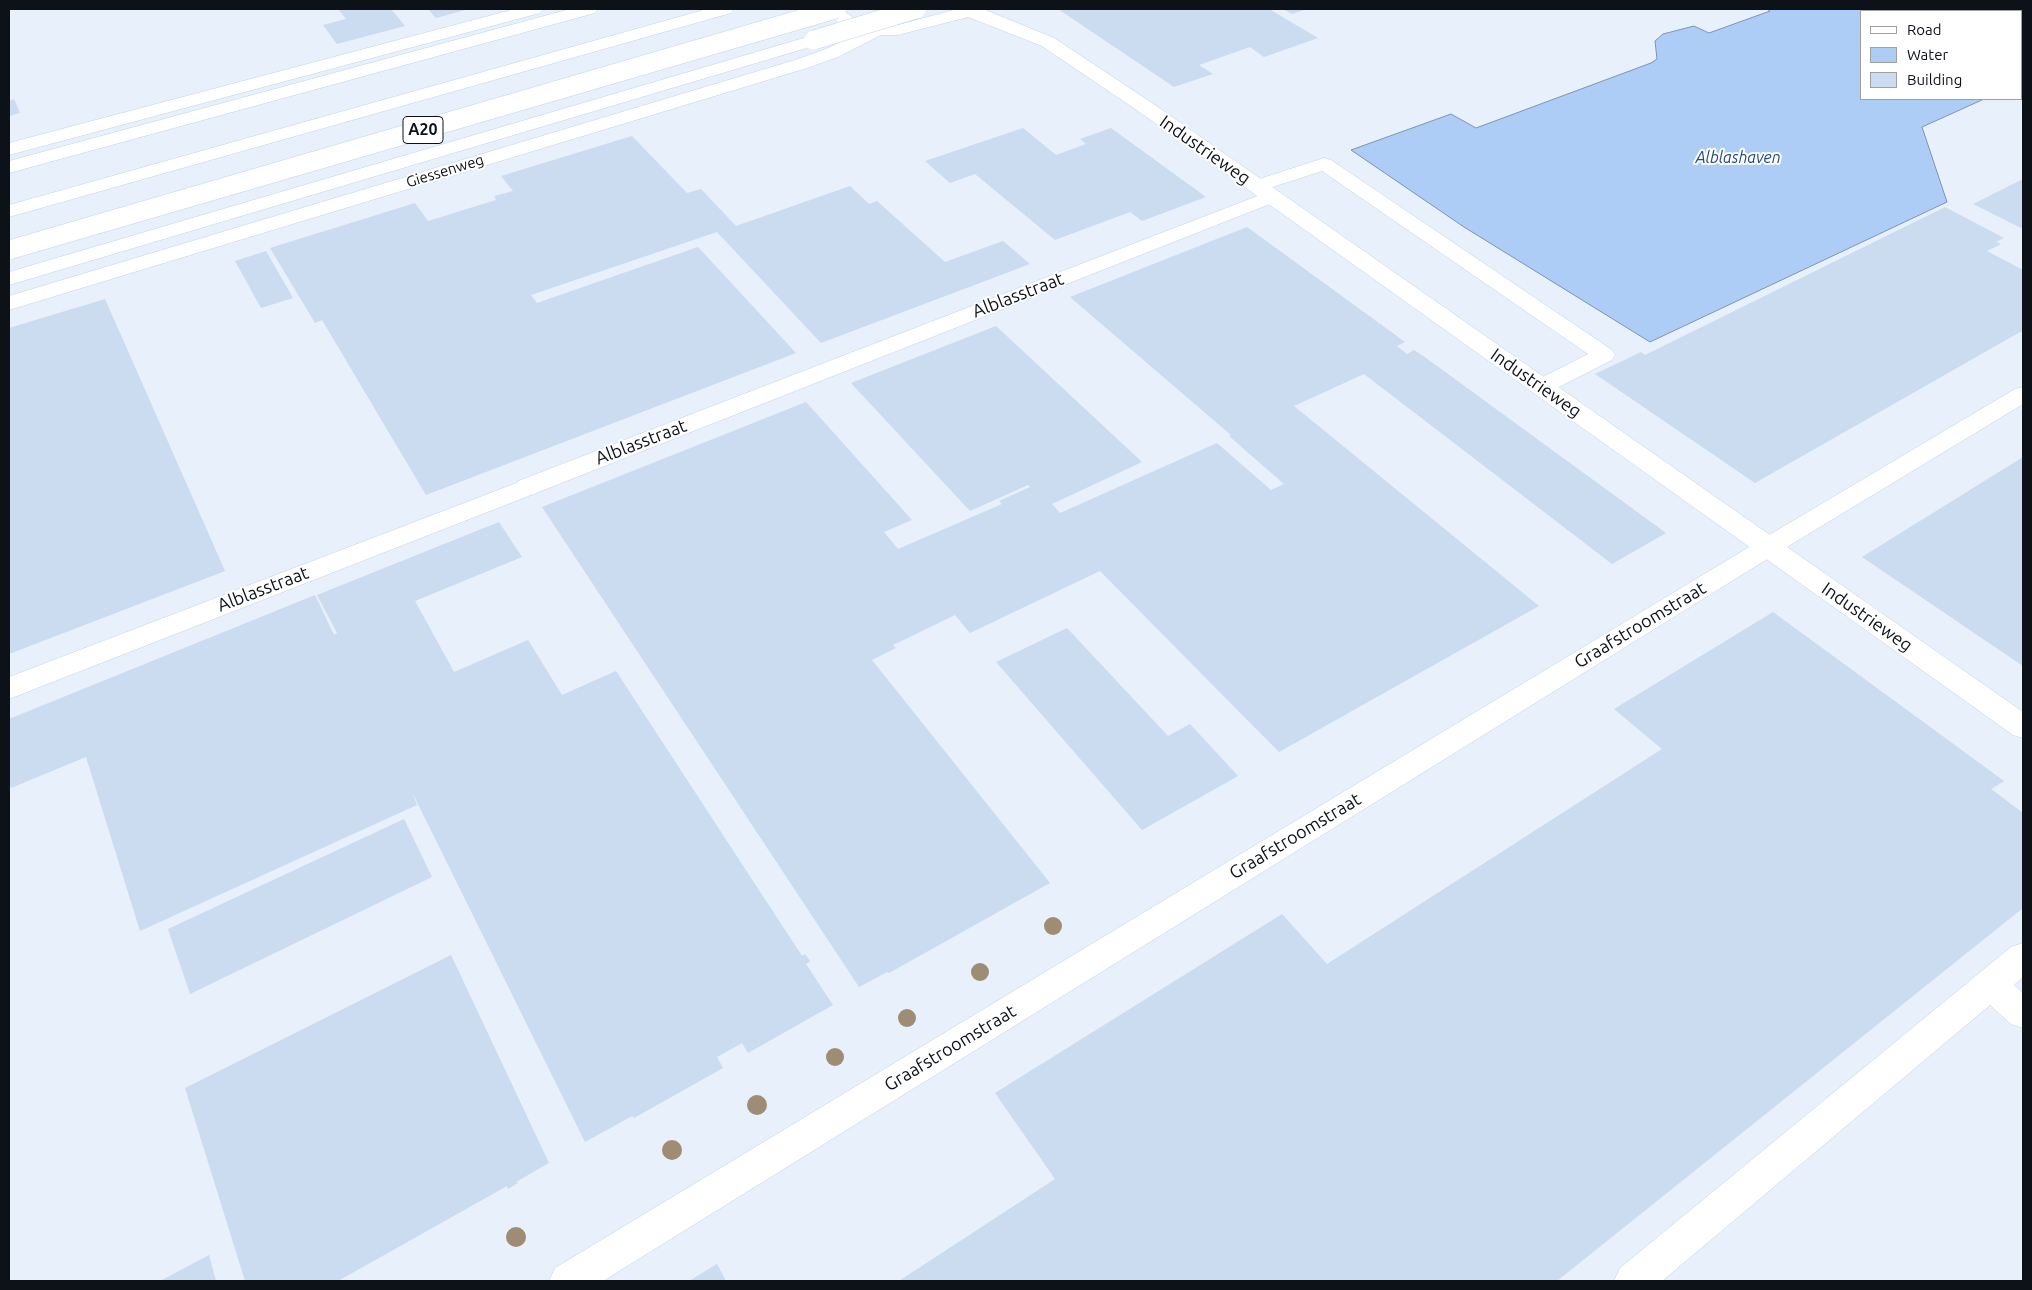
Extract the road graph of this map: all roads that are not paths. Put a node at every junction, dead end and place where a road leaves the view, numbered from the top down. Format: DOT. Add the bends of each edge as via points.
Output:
graph roads {
  1 [pos="534,9"];
  2 [pos="589,9"];
  3 [pos="725,9"];
  4 [pos="832,9"];
  5 [pos="836,9"];
  6 [pos="916,9"];
  7 [pos="972,10"];
  8 [pos="1025,16"];
  9 [pos="878,30"];
  10 [pos="1048,42"];
  11 [pos="9,149"];
  12 [pos="9,167"];
  13 [pos="1265,191"];
  14 [pos="9,211"];
  15 [pos="9,250"];
  16 [pos="9,279"];
  17 [pos="9,303"];
  18 [pos="1541,387"];
  19 [pos="2023,394"];
  20 [pos="1768,546"];
  21 [pos="9,688"];
  22 [pos="2023,727"];
  23 [pos="2023,958"];
  24 [pos="1990,985"];
  25 [pos="2023,1013"];
  26 [pos="568,1281"];
  27 [pos="1633,1281"];
  1 -- 11 [label="main road"];
  2 -- 12 [label="main road"];
  3 -- 14 [label="main road, A20"];
  4 -- 9 [label="main road" via="850,24"];
  5 -- 15 [label="main road, A20, bridge"];
  6 -- 16 [label="main road, A20, bridge"];
  7 -- 9 [label="main road" via="898,30"];
  7 -- 10 [label="main road, Industrieweg"];
  8 -- 10 [label="main road, Industrieweg"];
  9 -- 17 [label="main road, Giessenweg" via="801,64"];
  10 -- 13 [label="main road, Industrieweg"];
  13 -- 18 [label="main road, Industrieweg"];
  13 -- 18 [label="main road, Alblasstraat" via="1324,164 1604,355"];
  13 -- 21 [label="main road, Alblasstraat" via="527,487"];
  18 -- 20 [label="main road, Industrieweg"];
  19 -- 20 [label="main road, Graafstroomstraat"];
  20 -- 22 [label="main road, Industrieweg"];
  20 -- 26 [label="main road, Graafstroomstraat"];
  23 -- 24 [label="main road"];
  24 -- 25 [label="main road"];
  24 -- 27 [label="main road"];
}
